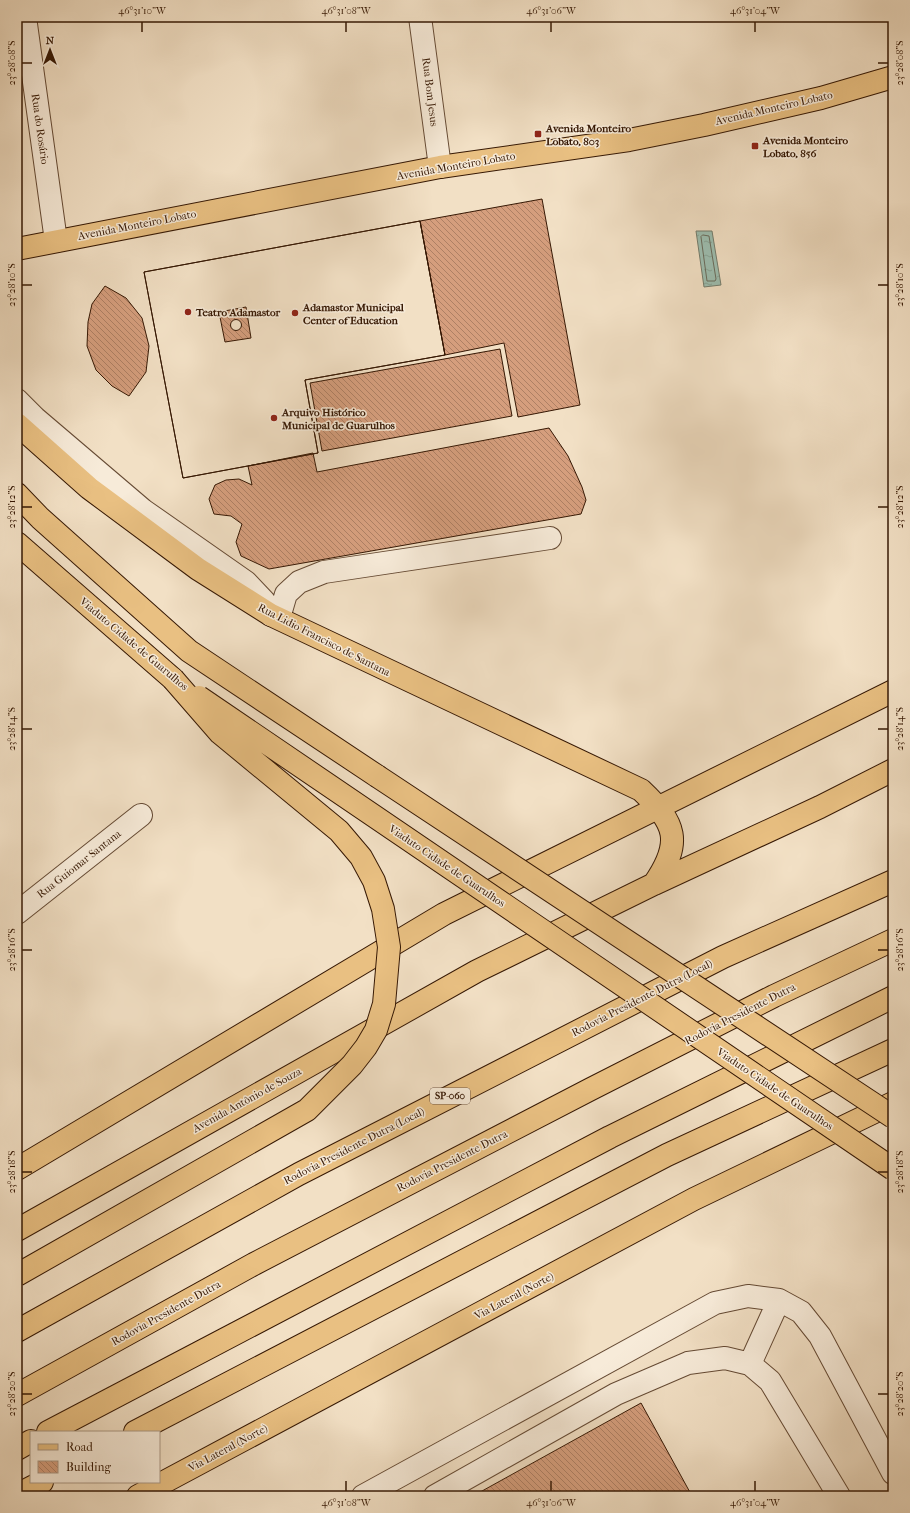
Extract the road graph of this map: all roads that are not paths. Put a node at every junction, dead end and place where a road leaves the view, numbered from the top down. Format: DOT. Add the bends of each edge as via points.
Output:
graph roads {
  1 [pos="25,17"];
  2 [pos="420,17"];
  3 [pos="893,77"];
  4 [pos="440,167"];
  5 [pos="56,241"];
  6 [pos="17,249"];
  7 [pos="17,400"];
  8 [pos="17,424"];
  9 [pos="17,494"];
  10 [pos="550,538"];
  11 [pos="17,543"];
  12 [pos="275,617"];
  13 [pos="173,679"];
  14 [pos="893,691"];
  15 [pos="893,770"];
  16 [pos="660,808"];
  17 [pos="141,815"];
  18 [pos="893,881"];
  19 [pos="654,884"];
  20 [pos="17,912"];
  21 [pos="893,940"];
  22 [pos="893,997"];
  23 [pos="893,1050"];
  24 [pos="893,1103"];
  25 [pos="893,1117"];
  26 [pos="17,1169"];
  27 [pos="893,1169"];
  28 [pos="17,1230"];
  29 [pos="17,1275"];
  30 [pos="779,1300"];
  31 [pos="17,1331"];
  32 [pos="750,1364"];
  33 [pos="17,1395"];
  34 [pos="50,1431"];
  35 [pos="137,1431"];
  36 [pos="30,1442"];
  37 [pos="17,1449"];
  38 [pos="893,1473"];
  39 [pos="40,1483"];
  40 [pos="17,1495"];
  41 [pos="138,1496"];
  42 [pos="363,1496"];
  43 [pos="435,1496"];
  44 [pos="839,1496"];
  1 -- 5 [label="street, Rua do Rosário"];
  2 -- 4 [label="street, Rua Bom Jesus"];
  3 -- 4 [label="main road, Avenida Monteiro Lobato" via="822,98 704,125 628,140"];
  4 -- 5 [label="main road, Avenida Monteiro Lobato"];
  5 -- 6 [label="main road, Avenida Monteiro Lobato"];
  7 -- 12 [label="street" via="143,510 246,582"];
  8 -- 12 [label="main road, Rua Lidio Francisco de Santana" via="89,488 198,569"];
  9 -- 25 [label="main road, bridge" via="40,518 189,651"];
  10 -- 12 [label="street" via="324,572 299,582 286,594"];
  11 -- 13 [label="main road, Viaduto Cidade de Guarulhos"];
  12 -- 16 [label="main road, Rua Lidio Francisco de Santana" via="641,790"];
  13 -- 27 [label="main road, Viaduto Cidade de Guarulhos, bridge"];
  13 -- 29 [label="main road, bridge" via="220,733 340,831 361,857 374,881 383,909 389,947 384,1004 376,1030 366,1047 348,1070 307,1110"];
  14 -- 16 [label="main road"];
  15 -- 19 [label="main road, Avenida Antônio de Souza" via="820,808"];
  16 -- 19 [label="main road, Rua Lidio Francisco de Santana" via="672,830 671,851 663,871"];
  16 -- 26 [label="main road" via="444,914"];
  17 -- 20 [label="street, Rua Guiomar Santana"];
  18 -- 31 [label="main road, Rodovia Presidente Dutra (Local) / SP-060" via="723,957 338,1154"];
  19 -- 28 [label="main road, Avenida Antônio de Souza" via="477,971"];
  21 -- 33 [label="main road, Rodovia Presidente Dutra" via="774,996 254,1264"];
  22 -- 34 [label="main road" via="610,1137"];
  23 -- 35 [label="main road" via="667,1155"];
  24 -- 41 [label="main road, Via Lateral (Norte)" via="694,1199"];
  30 -- 32 [label="street"];
  30 -- 38 [label="street" via="801,1312 820,1336"];
  30 -- 42 [label="street" via="748,1296 715,1303"];
  32 -- 43 [label="street" via="725,1358 688,1363 616,1394"];
  32 -- 44 [label="street" via="770,1381"];
  36 -- 37 [label="main road"];
  39 -- 40 [label="main road"];
}
